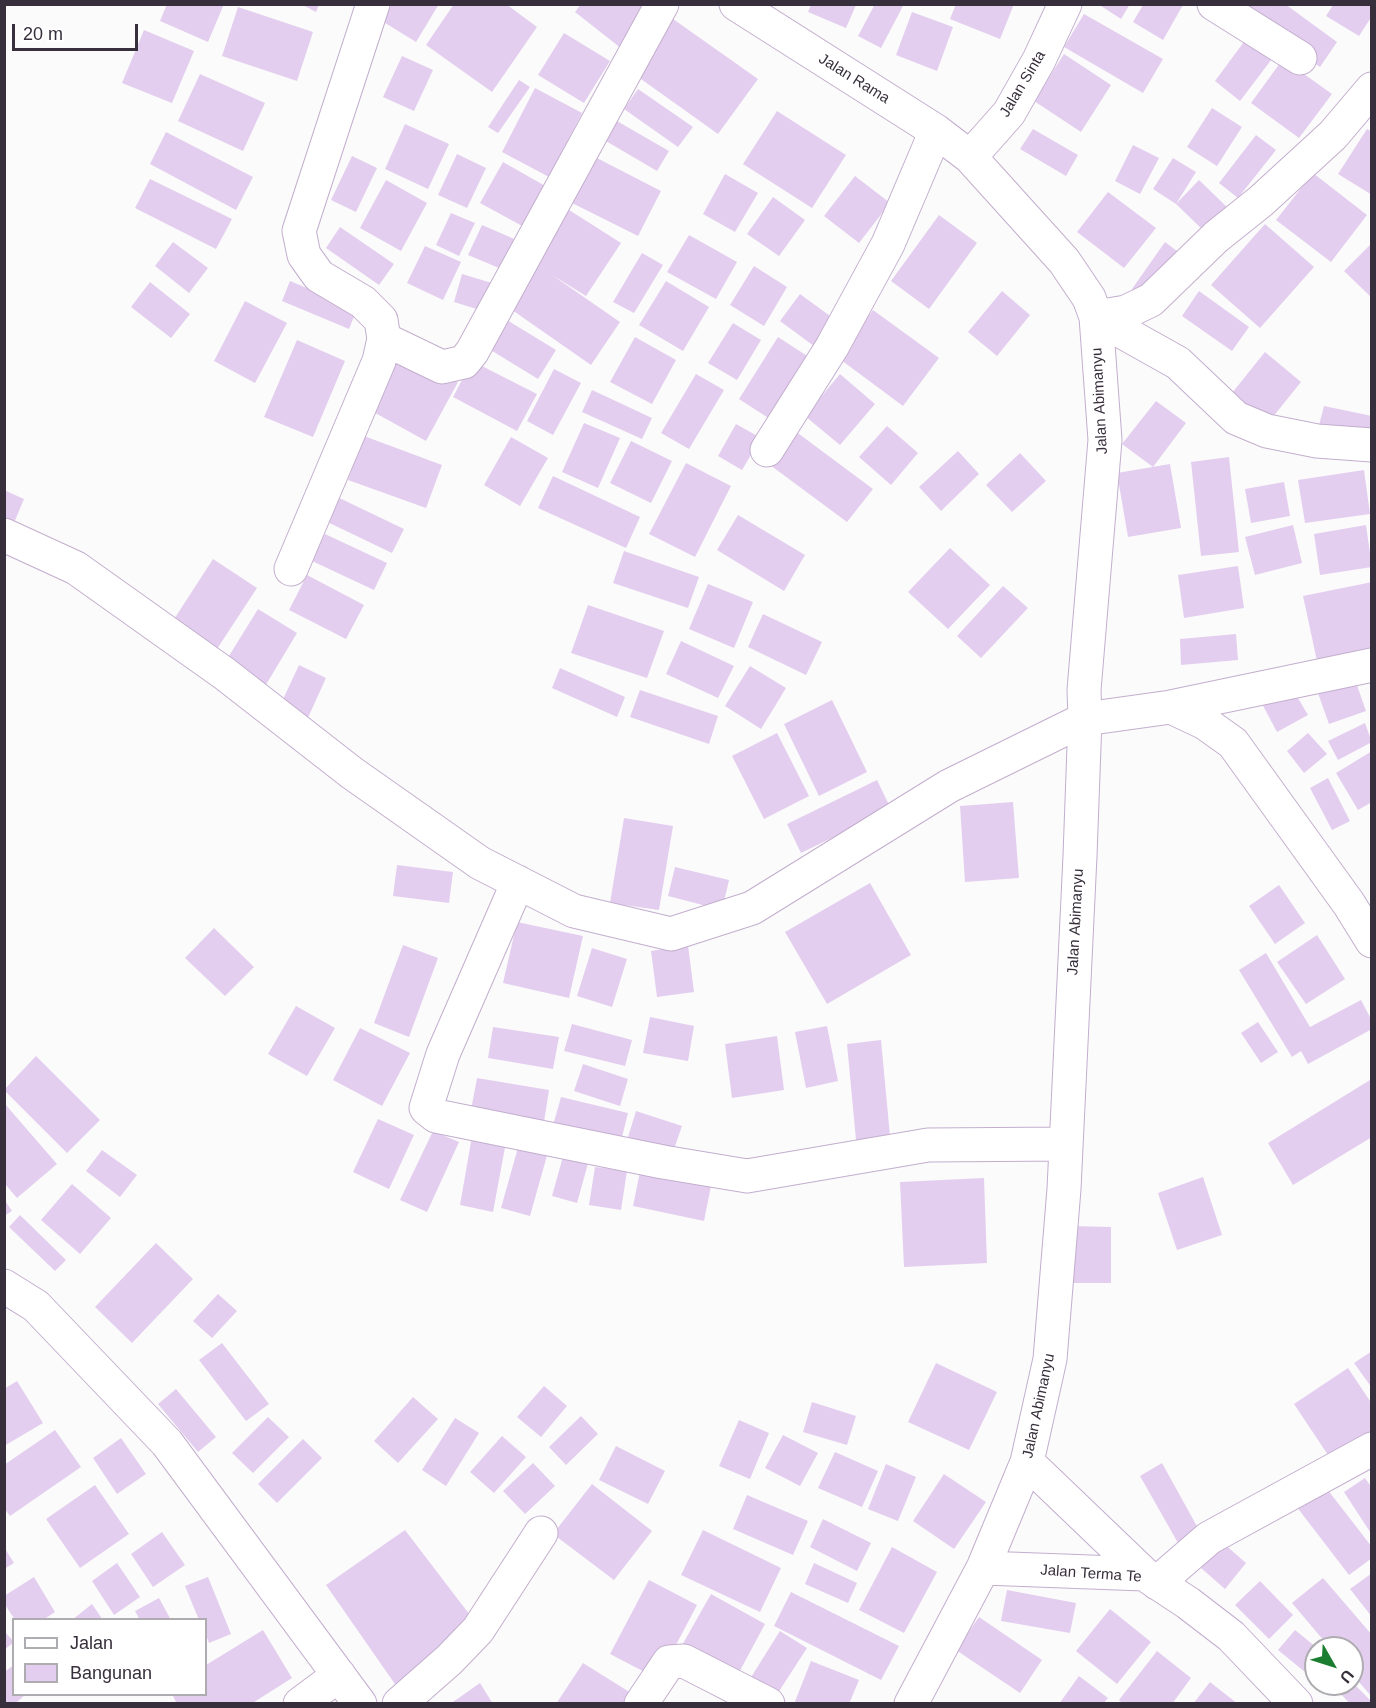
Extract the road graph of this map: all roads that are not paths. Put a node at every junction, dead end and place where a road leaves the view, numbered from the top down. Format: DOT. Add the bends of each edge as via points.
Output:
graph roads {
  1 [pos="373,4"];
  2 [pos="662,4"];
  3 [pos="736,4"];
  4 [pos="1065,4"];
  5 [pos="1214,4"];
  6 [pos="1300,58"];
  7 [pos="1371,89"];
  8 [pos="936,131"];
  9 [pos="970,157"];
  10 [pos="1096,317"];
  11 [pos="384,339"];
  12 [pos="1371,445"];
  13 [pos="767,450"];
  14 [pos="4,535"];
  15 [pos="291,569"];
  16 [pos="1371,665"];
  17 [pos="1172,707"];
  18 [pos="1085,719"];
  19 [pos="518,882"];
  20 [pos="1371,940"];
  21 [pos="1066,1144"];
  22 [pos="4,1286"];
  23 [pos="1371,1449"];
  24 [pos="1027,1462"];
  25 [pos="541,1533"];
  26 [pos="983,1568"];
  27 [pos="1151,1579"];
  28 [pos="339,1675"];
  29 [pos="300,1704"];
  30 [pos="360,1704"];
  31 [pos="399,1704"];
  32 [pos="641,1704"];
  33 [pos="768,1704"];
  34 [pos="911,1704"];
  35 [pos="1296,1704"];
  1 -- 11 [label="street" via="299,231 304,255 319,276 363,302 381,320"];
  2 -- 11 [label="street" via="464,362 442,367"];
  3 -- 8 [label="street, Jalan Rama"];
  4 -- 9 [label="street, Jalan Sinta" via="1009,113"];
  5 -- 6 [label="street"];
  7 -- 10 [label="street" via="1332,135 1151,300 1126,312"];
  8 -- 9 [label="street, Jalan Rama"];
  8 -- 13 [label="street" via="888,243 832,347"];
  9 -- 10 [label="street, Jalan Abimanyu" via="1064,261 1089,298"];
  10 -- 12 [label="street" via="1178,363 1236,418 1267,431 1317,441"];
  10 -- 18 [label="street, Jalan Abimanyu" via="1105,440 1084,690"];
  11 -- 15 [label="street" via="380,361"];
  14 -- 19 [label="street" via="76,568 225,674 352,773 480,863"];
  16 -- 17 [label="street"];
  17 -- 18 [label="street"];
  17 -- 20 [label="street" via="1233,743"];
  18 -- 19 [label="street" via="949,786 752,908 671,934 574,911"];
  18 -- 21 [label="street, Jalan Abimanyu"];
  19 -- 21 [label="street" via="443,1054 426,1108 436,1116 747,1176 928,1145"];
  21 -- 24 [label="street, Jalan Abimanyu" via="1050,1359"];
  22 -- 28 [label="street" via="36,1306 167,1443"];
  23 -- 27 [label="street" via="1209,1538"];
  24 -- 26 [label="street, Jalan Abimanyu"];
  24 -- 27 [label="street"];
  25 -- 31 [label="street" via="478,1630"];
  26 -- 27 [label="street, Jalan Terma Te"];
  26 -- 34 [label="street, Jalan Abimanyu"];
  27 -- 35 [label="street, Jalan Terma Te" via="1231,1636"];
  28 -- 29 [label="street"];
  28 -- 30 [label="street"];
  32 -- 33 [label="street" via="669,1662 684,1661"];
}
